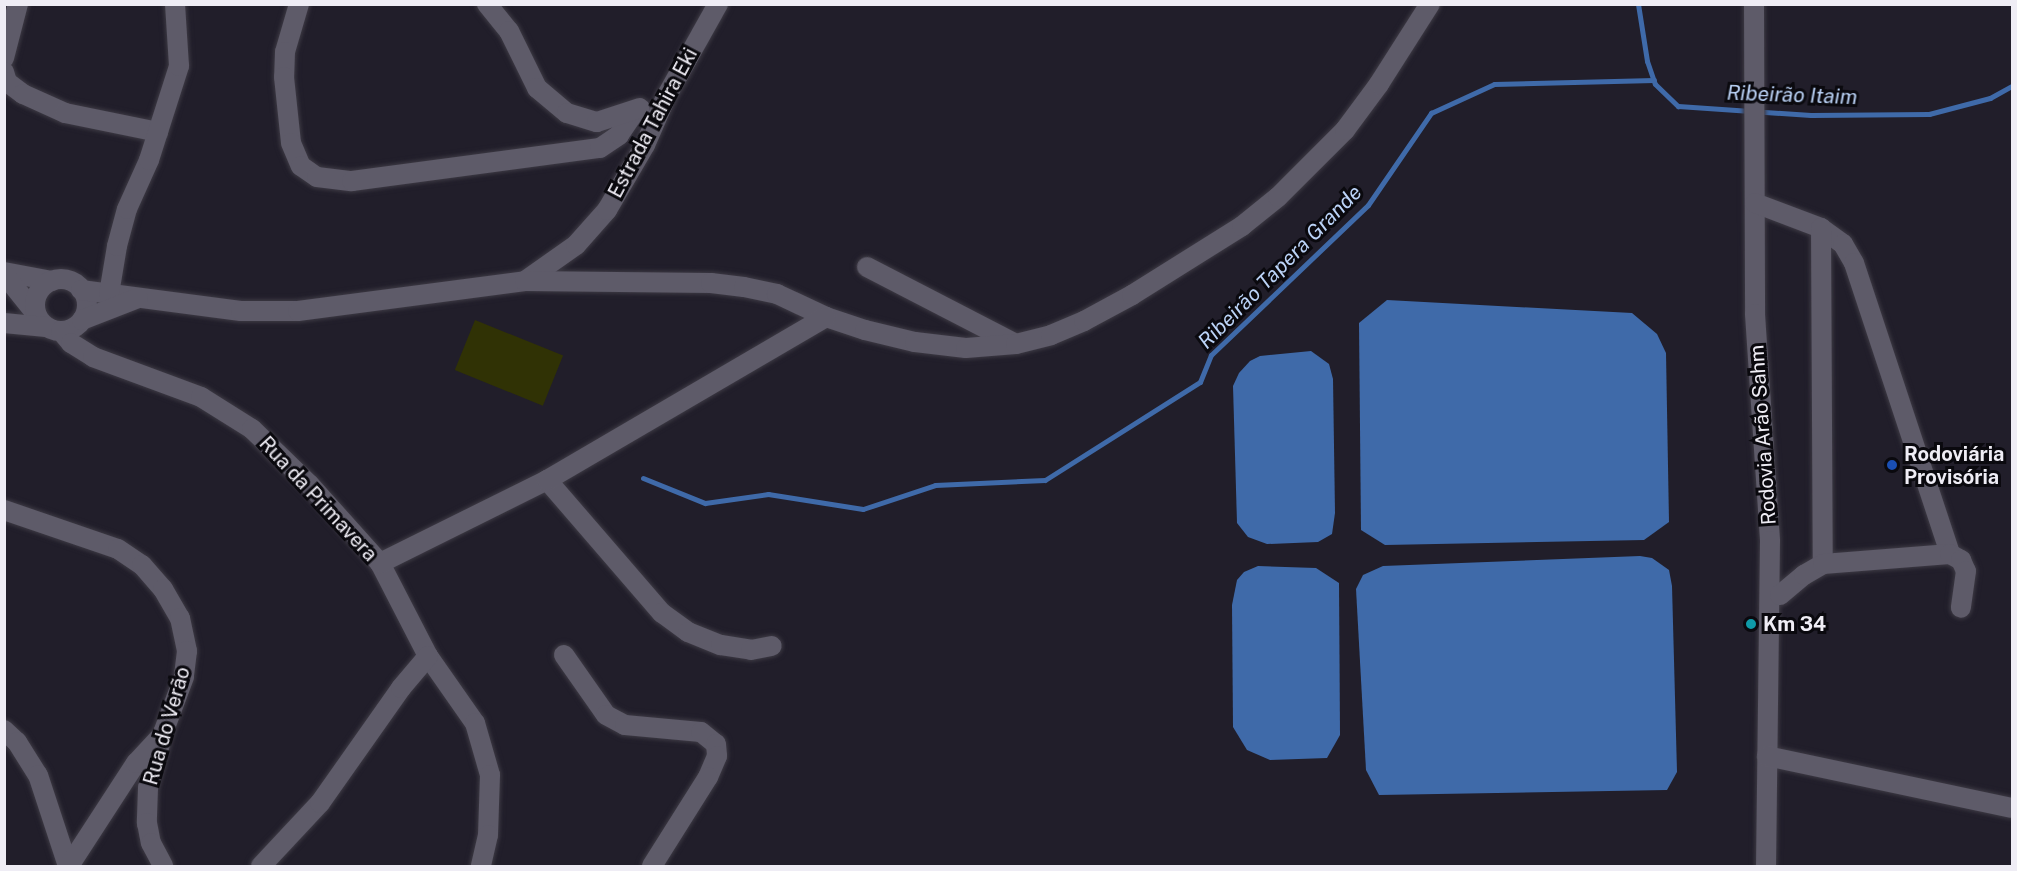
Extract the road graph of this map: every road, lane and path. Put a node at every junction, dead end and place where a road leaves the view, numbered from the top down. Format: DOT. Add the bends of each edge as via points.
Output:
graph roads {
  1 [pos="18,4"];
  2 [pos="176,4"];
  3 [pos="299,4"];
  4 [pos="487,4"];
  5 [pos="718,4"];
  6 [pos="1431,4"];
  7 [pos="1754,4"];
  8 [pos="4,58"];
  9 [pos="4,72"];
  10 [pos="666,97"];
  11 [pos="636,110"];
  12 [pos="158,132"];
  13 [pos="1755,203"];
  14 [pos="1821,228"];
  15 [pos="867,267"];
  16 [pos="4,273"];
  17 [pos="52,281"];
  18 [pos="525,281"];
  19 [pos="81,290"];
  20 [pos="110,294"];
  21 [pos="138,298"];
  22 [pos="826,317"];
  23 [pos="82,320"];
  24 [pos="4,323"];
  25 [pos="48,324"];
  26 [pos="1016,344"];
  27 [pos="547,480"];
  28 [pos="4,510"];
  29 [pos="1950,554"];
  30 [pos="380,563"];
  31 [pos="1823,564"];
  32 [pos="1780,595"];
  33 [pos="1961,608"];
  34 [pos="772,646"];
  35 [pos="428,656"];
  36 [pos="564,656"];
  37 [pos="4,730"];
  38 [pos="164,733"];
  39 [pos="1767,756"];
  40 [pos="2013,808"];
  41 [pos="68,867"];
  42 [pos="163,867"];
  43 [pos="261,867"];
  44 [pos="481,867"];
  45 [pos="652,867"];
  46 [pos="1766,867"];
  1 -- 8 [label="street"];
  2 -- 12 [label="street" via="179,66"];
  3 -- 11 [label="street" via="285,52 284,77 291,143 301,166 317,177 352,181 600,148 619,135"];
  4 -- 11 [label="street" via="509,31 537,88 567,113 597,122"];
  5 -- 10 [label="street, Estrada Tahira Eki"];
  6 -- 26 [label="street" via="1345,130 1278,197 1242,226 1132,295 1073,326"];
  7 -- 13 [label="street, Rodovia Arão Sahm"];
  9 -- 12 [label="street" via="7,82 23,94 65,113"];
  10 -- 11 [label="street"];
  10 -- 18 [label="street, Estrada Tahira Eki" via="645,146 607,210 576,245"];
  12 -- 20 [label="street" via="127,209"];
  13 -- 14 [label="street"];
  13 -- 39 [label="street, Rodovia Arão Sahm" via="1755,314 1770,541"];
  14 -- 29 [label="street" via="1844,244 1854,263"];
  14 -- 31 [label="street"];
  15 -- 26 [label="street"];
  16 -- 17 [label="street"];
  16 -- 25 [label="street, Rua da Primavera"];
  17 -- 19 [label="street" via="68,280"];
  17 -- 25 [label="street" via="39,291 35,306"];
  18 -- 21 [label="street" via="298,310 241,311"];
  18 -- 22 [label="street" via="675,281 744,286 777,294"];
  19 -- 20 [label="street"];
  19 -- 23 [label="street" via="87,305"];
  20 -- 21 [label="street"];
  21 -- 23 [label="street"];
  22 -- 26 [label="street" via="915,342 966,348"];
  22 -- 27 [label="street"];
  23 -- 25 [label="street" via="76,326"];
  24 -- 25 [label="street"];
  25 -- 30 [label="street, Rua da Primavera" via="93,357 201,397 252,429 309,484"];
  27 -- 30 [label="street"];
  27 -- 34 [label="street" via="662,613 688,632 721,645 752,650"];
  28 -- 38 [label="street, Rua do Verão" via="118,549 142,565 163,590 180,618 187,651 184,676"];
  29 -- 31 [label="street"];
  29 -- 33 [label="street" via="1960,560 1966,571"];
  30 -- 35 [label="street, Rua da Primavera"];
  31 -- 32 [label="street"];
  35 -- 43 [label="street" via="320,803"];
  35 -- 44 [label="street, Rua da Primavera" via="475,723 490,775 488,835"];
  36 -- 45 [label="street" via="606,715 626,725 701,732 716,744 717,756 708,777"];
  37 -- 41 [label="street" via="17,742 38,775"];
  38 -- 41 [label="street" via="136,763"];
  38 -- 42 [label="street, Rua do Verão" via="148,788 147,823 151,843"];
  39 -- 40 [label="street"];
  39 -- 46 [label="street, Rodovia Arão Sahm"];
}
